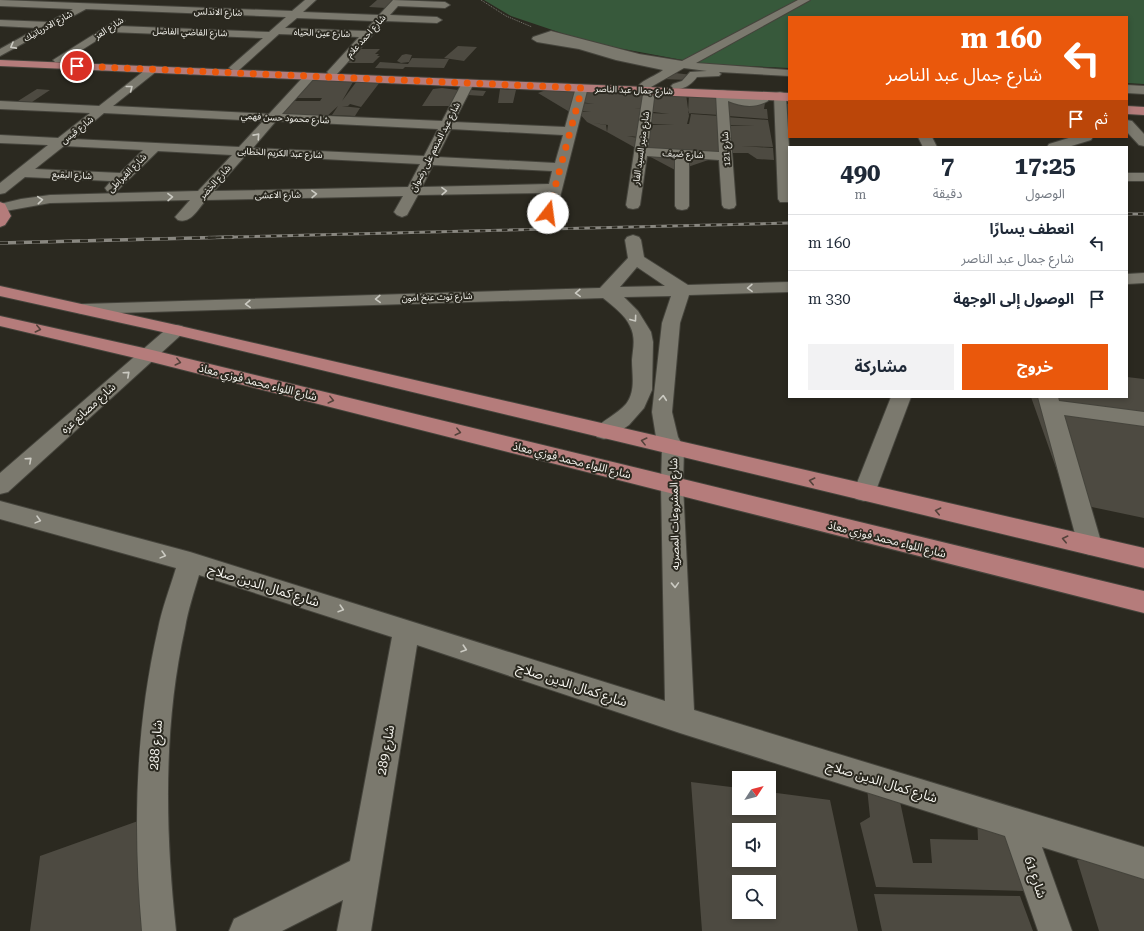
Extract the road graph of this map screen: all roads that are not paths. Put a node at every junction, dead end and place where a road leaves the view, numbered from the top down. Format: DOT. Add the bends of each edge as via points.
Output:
graph roads {
  1 [pos="96,0"];
  2 [pos="217,0"];
  3 [pos="311,0"];
  4 [pos="805,0"];
  5 [pos="397,1"];
  6 [pos="0,3"];
  7 [pos="445,5"];
  8 [pos="83,7"];
  9 [pos="139,9"];
  10 [pos="201,11"];
  11 [pos="294,15"];
  12 [pos="382,18"];
  13 [pos="437,20"];
  14 [pos="0,23"];
  15 [pos="50,25"];
  16 [pos="108,29"];
  17 [pos="175,31"];
  18 [pos="384,32"];
  19 [pos="274,33"];
  20 [pos="368,33"];
  21 [pos="77,35"];
  22 [pos="96,36"];
  23 [pos="0,60"];
  24 [pos="59,60"];
  25 [pos="684,65"];
  26 [pos="235,68"];
  27 [pos="153,69"];
  28 [pos="669,71"];
  29 [pos="333,72"];
  30 [pos="697,73"];
  31 [pos="788,73"];
  32 [pos="310,76"];
  33 [pos="788,79"];
  34 [pos="468,83"];
  35 [pos="647,87"];
  36 [pos="582,88"];
  37 [pos="677,89"];
  38 [pos="1128,89"];
  39 [pos="1144,90"];
  40 [pos="720,92"];
  41 [pos="786,94"];
  42 [pos="764,96"];
  43 [pos="1128,104"];
  44 [pos="0,105"];
  45 [pos="1144,105"];
  46 [pos="102,110"];
  47 [pos="1128,110"];
  48 [pos="1144,111"];
  49 [pos="274,117"];
  50 [pos="446,125"];
  51 [pos="1128,125"];
  52 [pos="570,131"];
  53 [pos="1083,138"];
  54 [pos="0,139"];
  55 [pos="61,142"];
  56 [pos="1144,142"];
  57 [pos="1057,146"];
  58 [pos="154,147"];
  59 [pos="244,151"];
  60 [pos="640,152"];
  61 [pos="682,154"];
  62 [pos="726,156"];
  63 [pos="429,160"];
  64 [pos="560,166"];
  65 [pos="22,173"];
  66 [pos="123,177"];
  67 [pos="1144,177"];
  68 [pos="1128,178"];
  69 [pos="554,188"];
  70 [pos="0,190"];
  71 [pos="412,192"];
  72 [pos="202,196"];
  73 [pos="101,199"];
  74 [pos="786,199"];
  75 [pos="633,205"];
  76 [pos="730,205"];
  77 [pos="682,206"];
  78 [pos="402,212"];
  79 [pos="1,213"];
  80 [pos="548,213"];
  81 [pos="183,217"];
  82 [pos="633,240"];
  83 [pos="636,259"];
  84 [pos="1144,278"];
  85 [pos="1128,279"];
  86 [pos="788,287"];
  87 [pos="682,289"];
  88 [pos="0,291"];
  89 [pos="606,292"];
  90 [pos="84,309"];
  91 [pos="0,320"];
  92 [pos="176,330"];
  93 [pos="148,355"];
  94 [pos="900,398"];
  95 [pos="1050,402"];
  96 [pos="1144,419"];
  97 [pos="604,432"];
  98 [pos="673,448"];
  99 [pos="672,485"];
  100 [pos="0,486"];
  101 [pos="864,493"];
  102 [pos="0,510"];
  103 [pos="1090,545"];
  104 [pos="1144,558"];
  105 [pos="190,562"];
  106 [pos="1144,602"];
  107 [pos="406,630"];
  108 [pos="680,720"];
  109 [pos="1017,823"];
  110 [pos="1144,863"];
  111 [pos="364,871"];
  112 [pos="159,931"];
  113 [pos="246,931"];
  114 [pos="354,931"];
  115 [pos="1055,931"];
  1 -- 8 [label="street, شارع الادرياتيك"];
  2 -- 10 [label="street"];
  3 -- 11 [label="street"];
  4 -- 25 [label="street"];
  5 -- 7 [label="street"];
  5 -- 12 [label="street, شارع احمد علام"];
  6 -- 8 [label="street, شارع الاندلس"];
  8 -- 9 [label="street, شارع الاندلس"];
  8 -- 15 [label="street, شارع الادرياتيك"];
  9 -- 10 [label="street, شارع الاندلس"];
  9 -- 16 [label="street, شارع العز"];
  10 -- 11 [label="street, شارع الاندلس"];
  10 -- 17 [label="street"];
  11 -- 12 [label="street, شارع الاندلس"];
  11 -- 19 [label="street"];
  12 -- 13 [label="street, شارع الاندلس"];
  12 -- 20 [label="street, شارع احمد علام"];
  14 -- 15 [label="street"];
  15 -- 23 [label="street, شارع الادرياتيك, one-way"];
  16 -- 17 [label="street, شارع القاضي الفاضل"];
  16 -- 22 [label="street, شارع العز"];
  17 -- 19 [label="street, شارع القاضي الفاضل"];
  18 -- 20 [label="street, شارع عين الحياه"];
  19 -- 20 [label="street, شارع عين الحياه"];
  19 -- 26 [label="street"];
  20 -- 29 [label="street, شارع احمد علام"];
  21 -- 22 [label="street"];
  22 -- 24 [label="street, شارع العز"];
  23 -- 24 [label="main road, شارع جمال عبد الناصر"];
  23 -- 27 [label="main road, شارع جمال عبد الناصر"];
  24 -- 26 [label="main road, شارع جمال عبد الناصر"];
  25 -- 28 [label="street"];
  25 -- 28 [label="street" via="639,57 551,34 537,39 581,46"];
  25 -- 31 [label="street"];
  26 -- 29 [label="main road, شارع جمال عبد الناصر"];
  27 -- 32 [label="main road, شارع جمال عبد الناصر"];
  46 -- 27 [label="street, شارع قيس, one-way"];
  28 -- 35 [label="street"];
  29 -- 35 [label="main road, شارع جمال عبد الناصر"];
  30 -- 33 [label="street"];
  30 -- 37 [label="street"];
  30 -- 40 [label="street" via="696,78 702,83"];
  32 -- 34 [label="main road, شارع جمال عبد الناصر"];
  32 -- 49 [label="street, شارع الخضر"];
  34 -- 36 [label="main road, شارع جمال عبد الناصر"];
  34 -- 50 [label="street, شارع عبد المنعم على رضوان"];
  35 -- 36 [label="main road, شارع جمال عبد الناصر"];
  35 -- 37 [label="main road, شارع جمال عبد الناصر"];
  35 -- 60 [label="street, شارع منير السيد الفار"];
  36 -- 52 [label="street"];
  37 -- 40 [label="main road, شارع جمال عبد الناصر"];
  38 -- 39 [label="street"];
  40 -- 41 [label="main road, شارع جمال عبد الناصر"];
  40 -- 42 [label="street" via="740,101 756,102"];
  40 -- 62 [label="street, شارع 121"];
  41 -- 42 [label="main road"];
  41 -- 74 [label="street"];
  43 -- 45 [label="main road"];
  44 -- 46 [label="street, شارع محمود حسن فهمي"];
  46 -- 49 [label="street, شارع محمود حسن فهمي"];
  46 -- 55 [label="street, شارع قيس"];
  47 -- 48 [label="main road"];
  49 -- 50 [label="street, شارع محمود حسن فهمي"];
  59 -- 49 [label="street, شارع الخضر, one-way"];
  50 -- 52 [label="street, شارع محمود حسن فهمي"];
  50 -- 63 [label="street, شارع عبد المنعم على رضوان"];
  51 -- 56 [label="street"];
  52 -- 64 [label="street"];
  53 -- 57 [label="street"];
  54 -- 55 [label="street, شارع عبد الكريم الخطابى"];
  55 -- 58 [label="street, شارع عبد الكريم الخطابى"];
  55 -- 65 [label="street, شارع قيس"];
  58 -- 59 [label="street, شارع عبد الكريم الخطابى"];
  58 -- 66 [label="street, شارع القيراطى"];
  59 -- 63 [label="street, شارع عبد الكريم الخطابى"];
  59 -- 72 [label="street, شارع الخضر"];
  60 -- 61 [label="street, شارع ضيف"];
  60 -- 75 [label="street, شارع منير السيد الفار"];
  61 -- 62 [label="street, شارع ضيف"];
  61 -- 77 [label="street"];
  62 -- 76 [label="street, شارع 121"];
  63 -- 64 [label="street, شارع عبد الكريم الخطابى"];
  63 -- 71 [label="street, شارع عبد المنعم على رضوان"];
  64 -- 69 [label="street"];
  65 -- 66 [label="street, شارع البقيع"];
  65 -- 70 [label="street, شارع قيس"];
  66 -- 73 [label="street, شارع القيراطى"];
  67 -- 68 [label="street"];
  71 -- 69 [label="street, شارع الاعشى, one-way"];
  69 -- 80 [label="street"];
  72 -- 71 [label="street, شارع الاعشى, one-way"];
  71 -- 78 [label="street, شارع عبد المنعم على رضوان"];
  73 -- 72 [label="street, شارع الاعشى, one-way"];
  72 -- 81 [label="street, شارع الخضر"];
  79 -- 73 [label="street, شارع الاعشى, one-way" via="21,203 41,200"];
  82 -- 83 [label="street"];
  83 -- 87 [label="street"];
  83 -- 89 [label="street"];
  84 -- 85 [label="street"];
  86 -- 87 [label="street, شارع توت عنخ امون, one-way"];
  87 -- 89 [label="street, شارع توت عنخ امون"];
  98 -- 87 [label="street, شارع المشروعات المصريه, one-way" via="667,437 662,412 672,314"];
  88 -- 90 [label="main road"];
  89 -- 90 [label="street, شارع توت عنخ امون, one-way"];
  89 -- 97 [label="street, one-way" via="628,311 642,334 642,390 638,402 629,413"];
  90 -- 92 [label="main road"];
  91 -- 93 [label="main road, شارع اللواء محمد فوزي معاذ, one-way"];
  92 -- 93 [label="street, شارع مصانع عزه"];
  92 -- 97 [label="main road"];
  93 -- 99 [label="main road, شارع اللواء محمد فوزي معاذ, one-way"];
  100 -- 93 [label="street, شارع مصانع عزه, one-way"];
  94 -- 101 [label="street"];
  95 -- 96 [label="street"];
  95 -- 103 [label="street"];
  98 -- 97 [label="main road, one-way"];
  98 -- 99 [label="street, شارع المشروعات المصريه"];
  101 -- 98 [label="main road, one-way"];
  99 -- 106 [label="main road, شارع اللواء محمد فوزي معاذ"];
  99 -- 108 [label="street, شارع المشروعات المصريه, one-way"];
  103 -- 101 [label="main road, one-way"];
  102 -- 105 [label="street, شارع كمال الدين صلاح, one-way"];
  103 -- 104 [label="main road"];
  105 -- 107 [label="street, شارع كمال الدين صلاح, one-way"];
  105 -- 112 [label="street, شارع 288" via="171,628 158,704 151,789 154,887"];
  107 -- 108 [label="street, شارع كمال الدين صلاح, one-way"];
  107 -- 111 [label="street, شارع 289"];
  108 -- 109 [label="street, شارع كمال الدين صلاح"];
  109 -- 110 [label="street, شارع كمال الدين صلاح"];
  109 -- 115 [label="street, شارع 61"];
  111 -- 113 [label="street"];
  111 -- 114 [label="street, شارع 289"];
}
